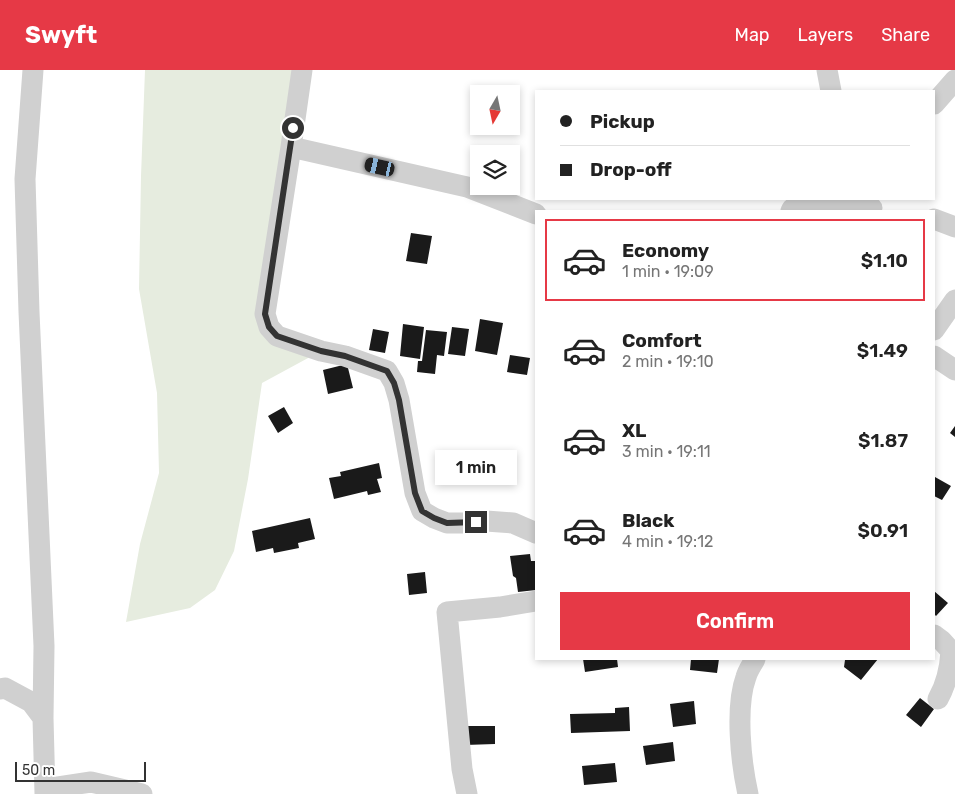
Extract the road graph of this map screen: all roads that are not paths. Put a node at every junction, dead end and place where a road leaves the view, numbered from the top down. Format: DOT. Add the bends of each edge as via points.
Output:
graph roads {
  1 [pos="34,70"];
  2 [pos="302,70"];
  3 [pos="827,70"];
  4 [pos="955,80"];
  5 [pos="831,90"];
  6 [pos="935,103"];
  7 [pos="290,147"];
  8 [pos="793,206"];
  9 [pos="878,206"];
  10 [pos="535,214"];
  11 [pos="935,219"];
  12 [pos="955,227"];
  13 [pos="955,300"];
  14 [pos="935,329"];
  15 [pos="935,357"];
  16 [pos="955,370"];
  17 [pos="535,533"];
  18 [pos="535,601"];
  19 [pos="935,636"];
  20 [pos="754,660"];
  21 [pos="0,688"];
  22 [pos="938,699"];
  23 [pos="43,718"];
  24 [pos="45,791"];
  25 [pos="142,794"];
  26 [pos="467,794"];
  27 [pos="748,794"];
  1 -- 23 [label="street" via="26,179 28,312 44,646"];
  2 -- 7 [label="street"];
  3 -- 5 [label="street"];
  4 -- 6 [label="street"];
  7 -- 10 [label="street" via="467,187"];
  7 -- 17 [label="street" via="265,314 269,327 277,336 387,371 399,400 415,493 422,511 447,523 513,523"];
  8 -- 9 [label="street"];
  11 -- 12 [label="street"];
  13 -- 14 [label="street"];
  15 -- 16 [label="street"];
  18 -- 26 [label="street" via="448,612"];
  19 -- 22 [label="street" via="950,651 950,669"];
  20 -- 27 [label="street" via="746,677 740,715"];
  21 -- 23 [label="street" via="31,702"];
  23 -- 24 [label="street"];
  24 -- 25 [label="street" via="91,782"];
}
